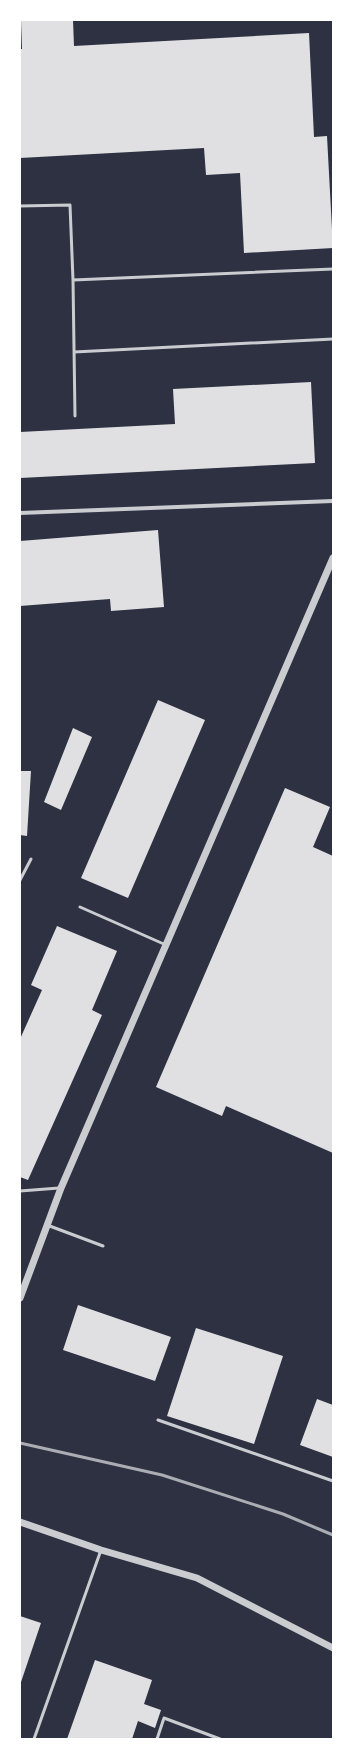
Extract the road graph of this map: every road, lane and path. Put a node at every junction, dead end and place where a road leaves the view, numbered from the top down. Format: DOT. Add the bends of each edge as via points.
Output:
graph roads {
  1 [pos="20,206"];
  2 [pos="333,269"];
  3 [pos="73,280"];
  4 [pos="333,339"];
  5 [pos="74,352"];
  6 [pos="76,416"];
  7 [pos="333,501"];
  8 [pos="20,513"];
  9 [pos="333,558"];
  10 [pos="31,859"];
  11 [pos="20,880"];
  12 [pos="80,906"];
  13 [pos="166,945"];
  14 [pos="61,1188"];
  15 [pos="20,1191"];
  16 [pos="47,1225"];
  17 [pos="103,1246"];
  18 [pos="20,1298"];
  19 [pos="158,1420"];
  20 [pos="333,1481"];
  21 [pos="20,1522"];
  22 [pos="101,1550"];
  23 [pos="333,1648"];
  24 [pos="34,1739"];
  25 [pos="156,1739"];
  26 [pos="220,1739"];
  1 -- 3 [label="lane" via="70,205"];
  2 -- 3 [label="lane"];
  3 -- 5 [label="lane"];
  4 -- 5 [label="lane"];
  5 -- 6 [label="lane"];
  7 -- 8 [label="street"];
  9 -- 13 [label="street"];
  10 -- 11 [label="lane"];
  12 -- 13 [label="lane"];
  13 -- 14 [label="street"];
  14 -- 15 [label="lane"];
  14 -- 16 [label="street"];
  16 -- 17 [label="lane"];
  16 -- 18 [label="street"];
  19 -- 20 [label="lane"];
  21 -- 22 [label="street"];
  22 -- 23 [label="street" via="197,1578"];
  22 -- 24 [label="lane"];
  25 -- 26 [label="lane" via="164,1718"];
}
